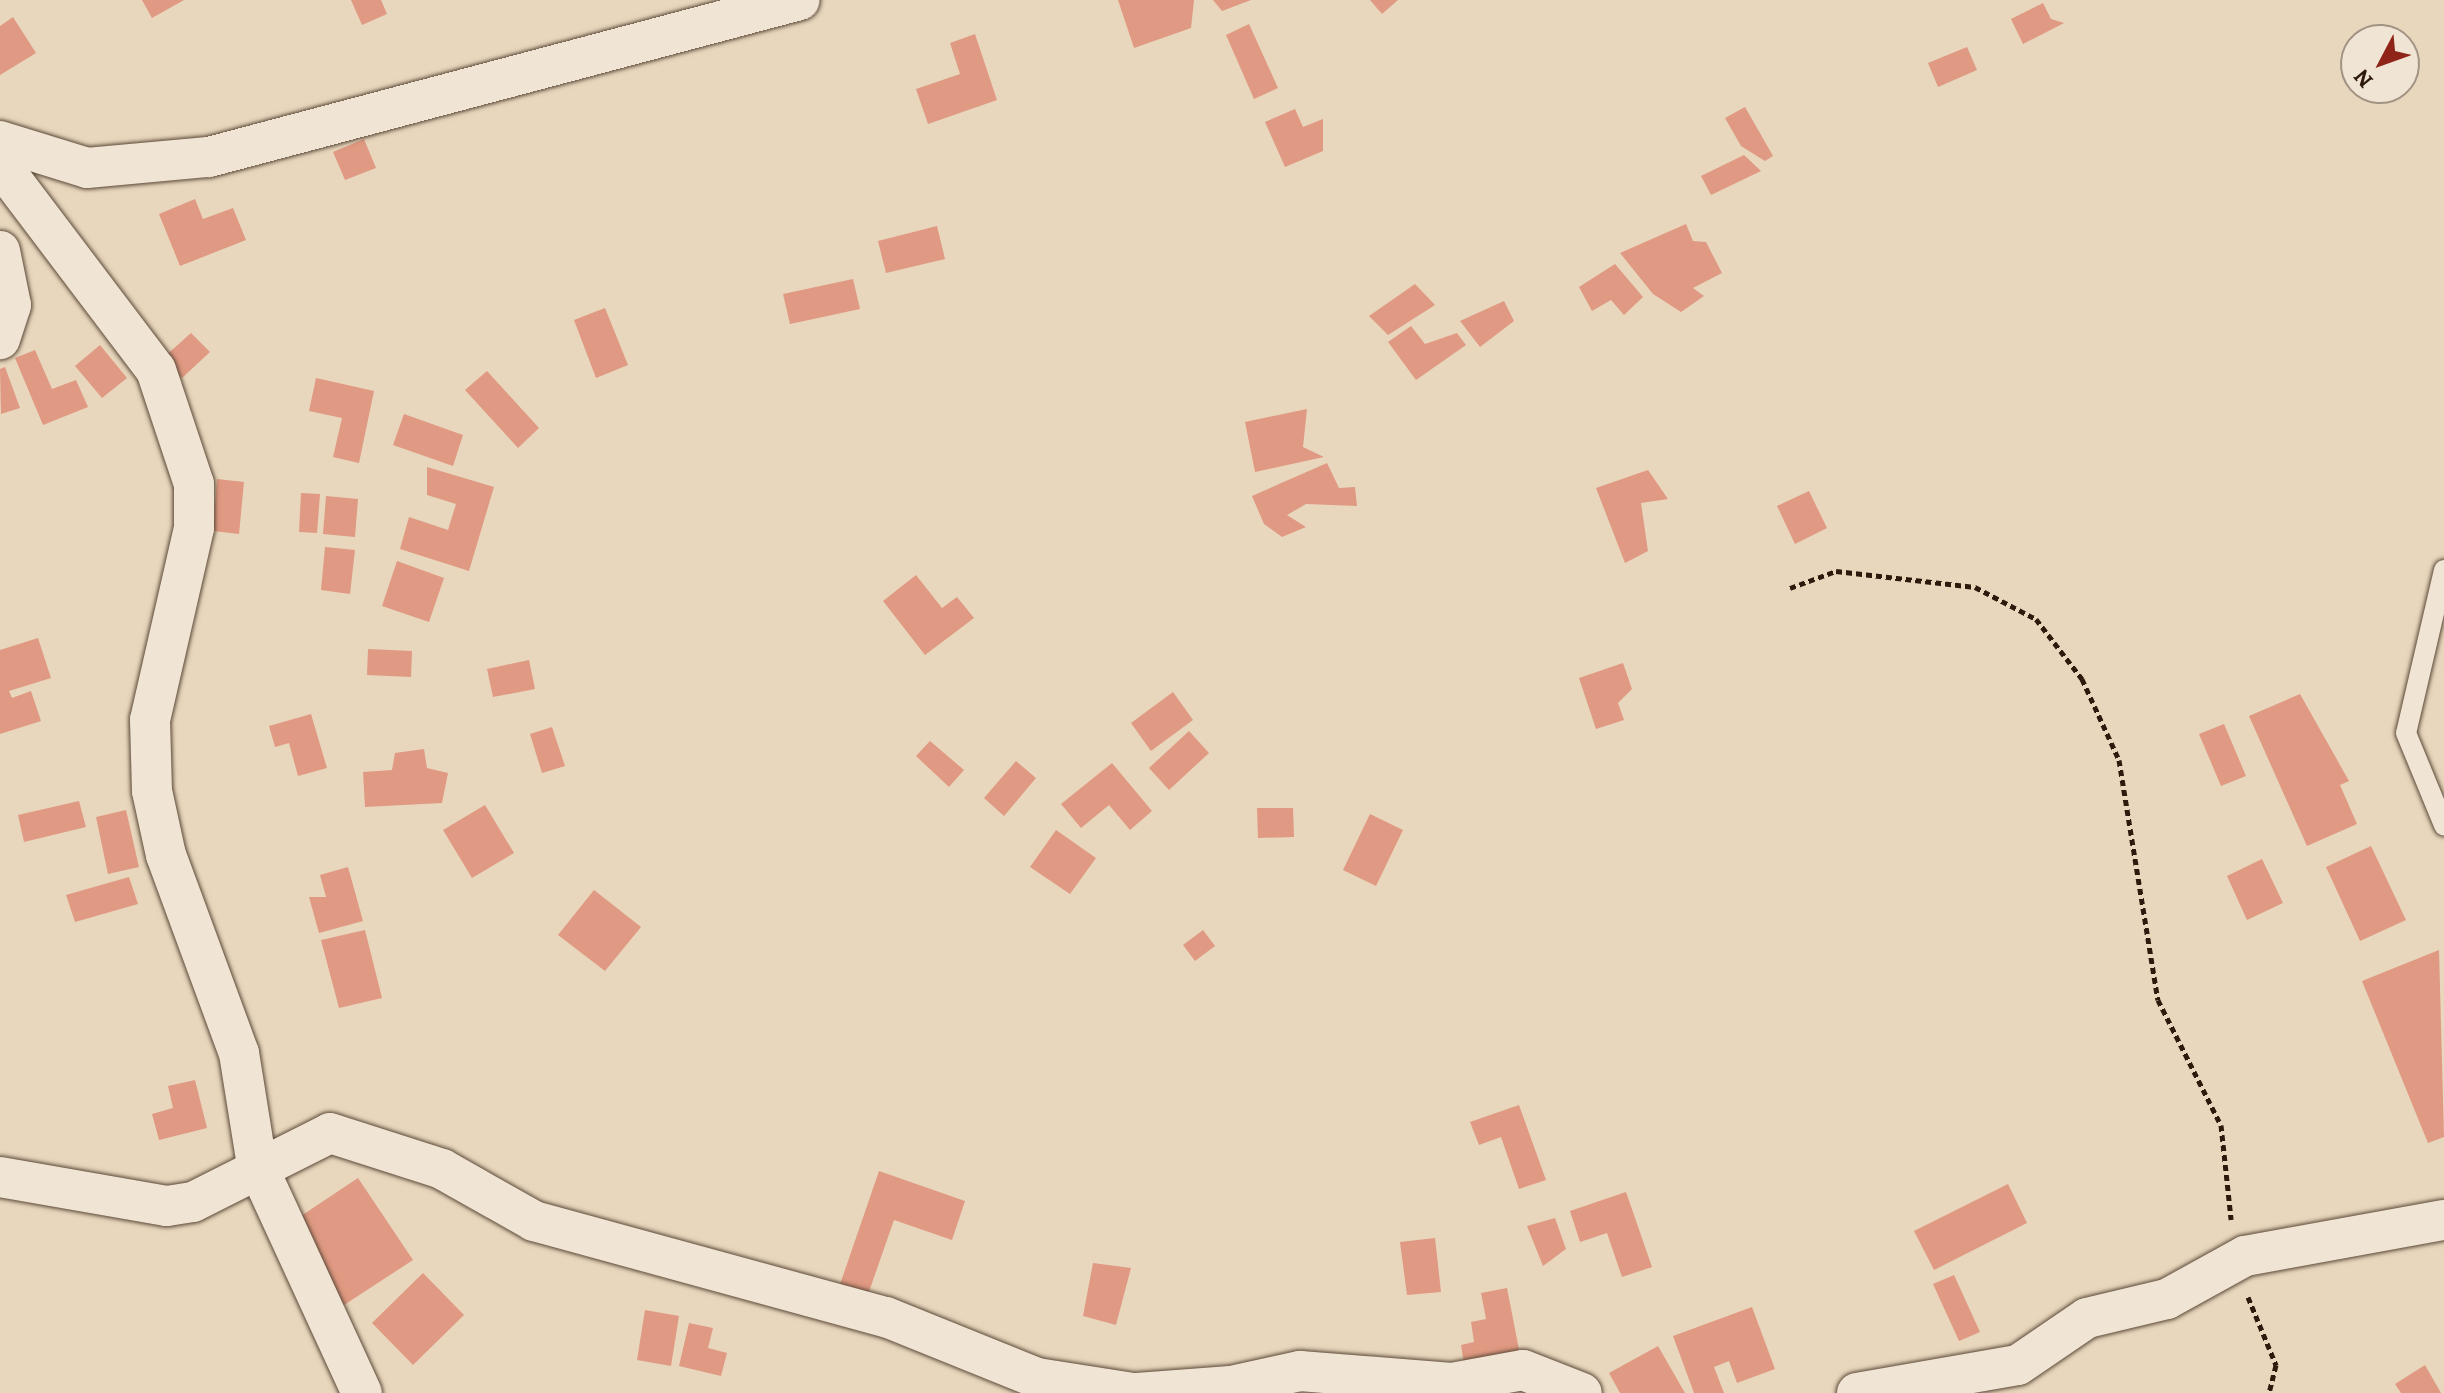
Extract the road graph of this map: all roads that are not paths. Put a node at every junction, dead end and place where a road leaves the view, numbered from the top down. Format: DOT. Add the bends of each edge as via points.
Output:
graph roads {
  1 [pos="800,0"];
  2 [pos="0,141"];
  3 [pos="0,164"];
  4 [pos="0,251"];
  5 [pos="0,339"];
  6 [pos="2444,570"];
  7 [pos="2444,825"];
  8 [pos="257,1165"];
  9 [pos="0,1177"];
  10 [pos="2443,1220"];
  11 [pos="362,1393"];
  12 [pos="1135,1393"];
  13 [pos="1582,1393"];
  14 [pos="1857,1393"];
  1 -- 2 [label="street" via="209,157 87,168"];
  3 -- 8 [label="street" via="156,370 194,484 194,528 150,720 152,791 166,855 239,1053"];
  4 -- 5 [label="street" via="11,305"];
  6 -- 7 [label="lane" via="2406,733"];
  8 -- 9 [label="street" via="193,1202 167,1206"];
  8 -- 11 [label="street"];
  8 -- 12 [label="street" via="330,1133 442,1169 534,1221 886,1317 1037,1378"];
  10 -- 14 [label="street" via="2238,1240 2167,1299 2087,1318 2018,1365"];
  12 -- 13 [label="street" via="1231,1386 1300,1371 1452,1383 1523,1370"];
}
